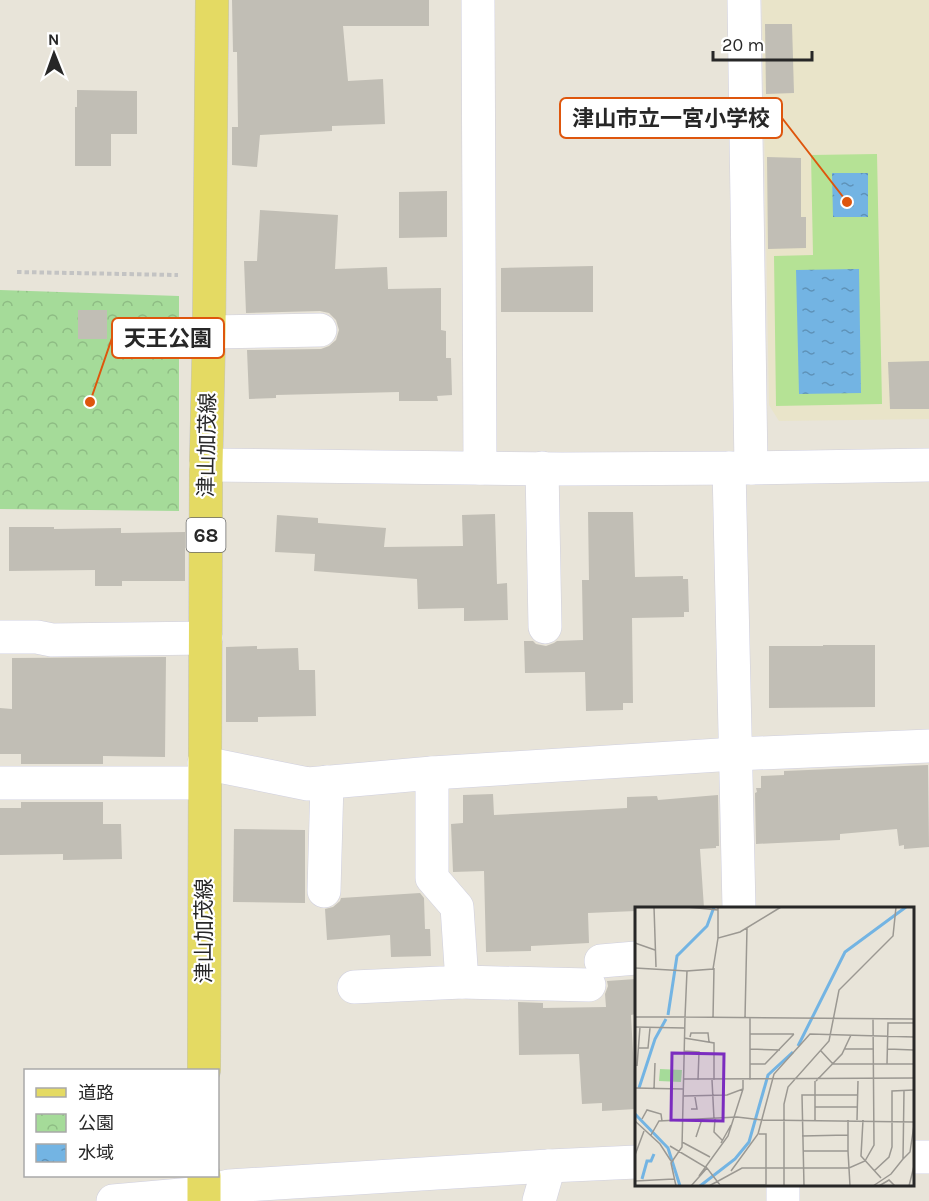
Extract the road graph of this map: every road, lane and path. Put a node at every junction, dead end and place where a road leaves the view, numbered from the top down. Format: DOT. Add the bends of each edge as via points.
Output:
graph roads {
  1 [pos="212,0"];
  2 [pos="478,0"];
  3 [pos="744,0"];
  4 [pos="17,272"];
  5 [pos="209,275"];
  6 [pos="321,330"];
  7 [pos="209,332"];
  8 [pos="206,465"];
  9 [pos="929,465"];
  10 [pos="480,468"];
  11 [pos="542,468"];
  12 [pos="740,468"];
  13 [pos="545,627"];
  14 [pos="0,637"];
  15 [pos="206,638"];
  16 [pos="929,746"];
  17 [pos="735,753"];
  18 [pos="204,773"];
  19 [pos="432,773"];
  20 [pos="327,782"];
  21 [pos="0,783"];
  22 [pos="324,891"];
  23 [pos="739,907"];
  24 [pos="635,958"];
  25 [pos="462,982"];
  26 [pos="354,987"];
  27 [pos="204,1069"];
  28 [pos="914,1156"];
  29 [pos="929,1157"];
  30 [pos="635,1162"];
  31 [pos="549,1166"];
  32 [pos="204,1190"];
  33 [pos="113,1201"];
  34 [pos="539,1201"];
  1 -- 5 [label="main road, 津山加茂線 / 68"];
  2 -- 10 [label="street"];
  3 -- 12 [label="street"];
  4 -- 5 [label="path"];
  5 -- 7 [label="main road, 津山加茂線 / 68"];
  6 -- 7 [label="street"];
  7 -- 8 [label="main road, 津山加茂線 / 68"];
  8 -- 10 [label="street"];
  8 -- 15 [label="main road, 津山加茂線 / 68"];
  9 -- 12 [label="street"];
  10 -- 11 [label="street"];
  11 -- 12 [label="street"];
  11 -- 13 [label="street"];
  12 -- 17 [label="street"];
  14 -- 15 [label="street"];
  15 -- 18 [label="main road, 津山加茂線 / 68"];
  16 -- 17 [label="street"];
  17 -- 19 [label="street"];
  17 -- 23 [label="street"];
  18 -- 20 [label="street" via="308,784"];
  18 -- 21 [label="street"];
  18 -- 27 [label="main road, 津山加茂線 / 68"];
  19 -- 20 [label="street"];
  19 -- 25 [label="street" via="432,878 457,907"];
  20 -- 22 [label="street"];
  24 -- 25 [label="street" via="595,974"];
  25 -- 26 [label="street"];
  28 -- 29 [label="street"];
  30 -- 31 [label="street"];
  31 -- 32 [label="street"];
  31 -- 34 [label="street"];
  32 -- 33 [label="street"];
}
